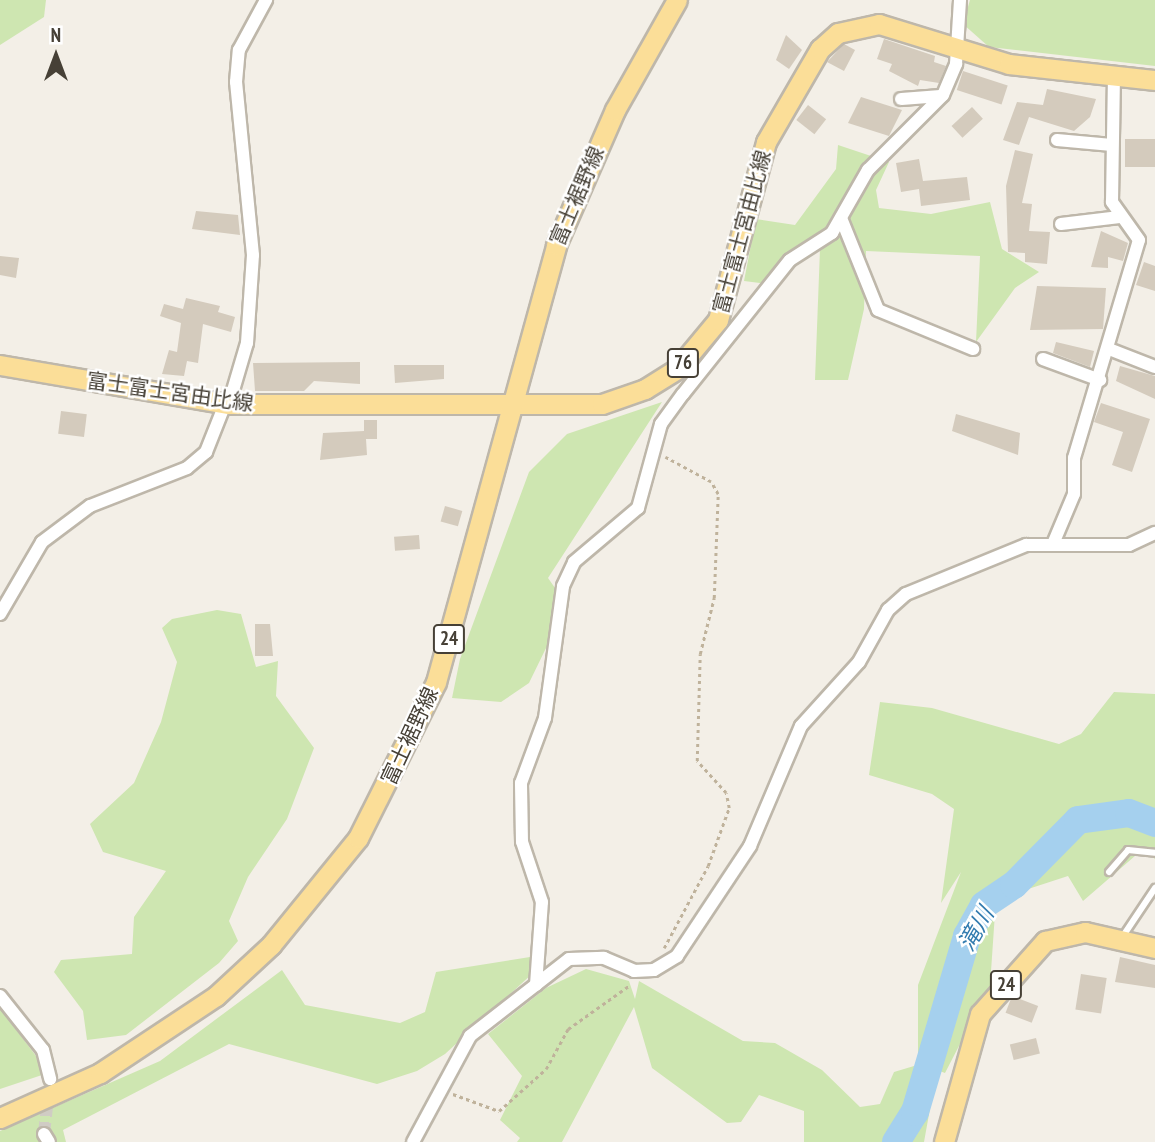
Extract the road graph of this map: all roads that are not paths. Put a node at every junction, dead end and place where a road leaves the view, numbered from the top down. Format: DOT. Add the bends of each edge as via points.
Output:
graph roads {
  1 [pos="266,0"];
  2 [pos="677,0"];
  3 [pos="960,0"];
  4 [pos="955,48"];
  5 [pos="1114,76"];
  6 [pos="1155,80"];
  7 [pos="943,96"];
  8 [pos="901,99"];
  9 [pos="1057,140"];
  10 [pos="1112,145"];
  11 [pos="1121,217"];
  12 [pos="841,218"];
  13 [pos="1061,224"];
  14 [pos="973,349"];
  15 [pos="1109,349"];
  16 [pos="1043,359"];
  17 [pos="0,365"];
  18 [pos="1155,367"];
  19 [pos="1100,380"];
  20 [pos="514,403"];
  21 [pos="227,404"];
  22 [pos="1155,533"];
  23 [pos="1054,544"];
  24 [pos="0,614"];
  25 [pos="1155,853"];
  26 [pos="1109,872"];
  27 [pos="1155,888"];
  28 [pos="1120,940"];
  29 [pos="1155,948"];
  30 [pos="536,985"];
  31 [pos="0,996"];
  32 [pos="50,1079"];
  33 [pos="0,1118"];
  34 [pos="413,1142"];
  35 [pos="944,1142"];
  1 -- 21 [label="street" via="239,50 236,82 253,255 247,343"];
  2 -- 20 [label="main road, 富士裾野線 / 24" via="582,179 536,305"];
  3 -- 4 [label="street"];
  4 -- 5 [label="main road, 富士富士宮由比線 / 76" via="1009,64"];
  4 -- 7 [label="street"];
  4 -- 20 [label="main road, 富士富士宮由比線 / 76" via="879,24 838,33 813,59 766,142 730,292 702,345 645,389 602,404"];
  5 -- 6 [label="main road, 富士富士宮由比線 / 76"];
  5 -- 10 [label="street"];
  7 -- 8 [label="street"];
  7 -- 12 [label="street" via="868,170"];
  9 -- 10 [label="street"];
  10 -- 11 [label="street" via="1112,202"];
  11 -- 13 [label="street"];
  11 -- 15 [label="street" via="1139,240"];
  12 -- 14 [label="street" via="878,310"];
  12 -- 30 [label="street" via="764,290 661,424 638,508 574,562 563,586 545,718 521,783 522,842 542,902"];
  15 -- 18 [label="street"];
  15 -- 19 [label="street"];
  16 -- 19 [label="street"];
  17 -- 21 [label="main road, 富士富士宮由比線 / 76"];
  19 -- 23 [label="street" via="1074,458 1074,494"];
  20 -- 21 [label="main road, 富士富士宮由比線 / 76"];
  20 -- 33 [label="main road, 富士裾野線 / 24" via="436,682 358,838 271,945 216,996 100,1073"];
  21 -- 24 [label="street" via="206,453 187,468 90,506 42,542"];
  22 -- 23 [label="street" via="1129,545"];
  23 -- 30 [label="street" via="1009,551 906,594 888,610 859,662 801,726 750,846 677,956 650,970 590,955 569,959"];
  25 -- 26 [label="lane" via="1128,850"];
  27 -- 28 [label="lane"];
  28 -- 29 [label="main road, 24"];
  28 -- 35 [label="main road, 24" via="1085,932 1053,937 980,1014"];
  30 -- 34 [label="street" via="470,1036"];
  31 -- 32 [label="street" via="43,1050"];
}
